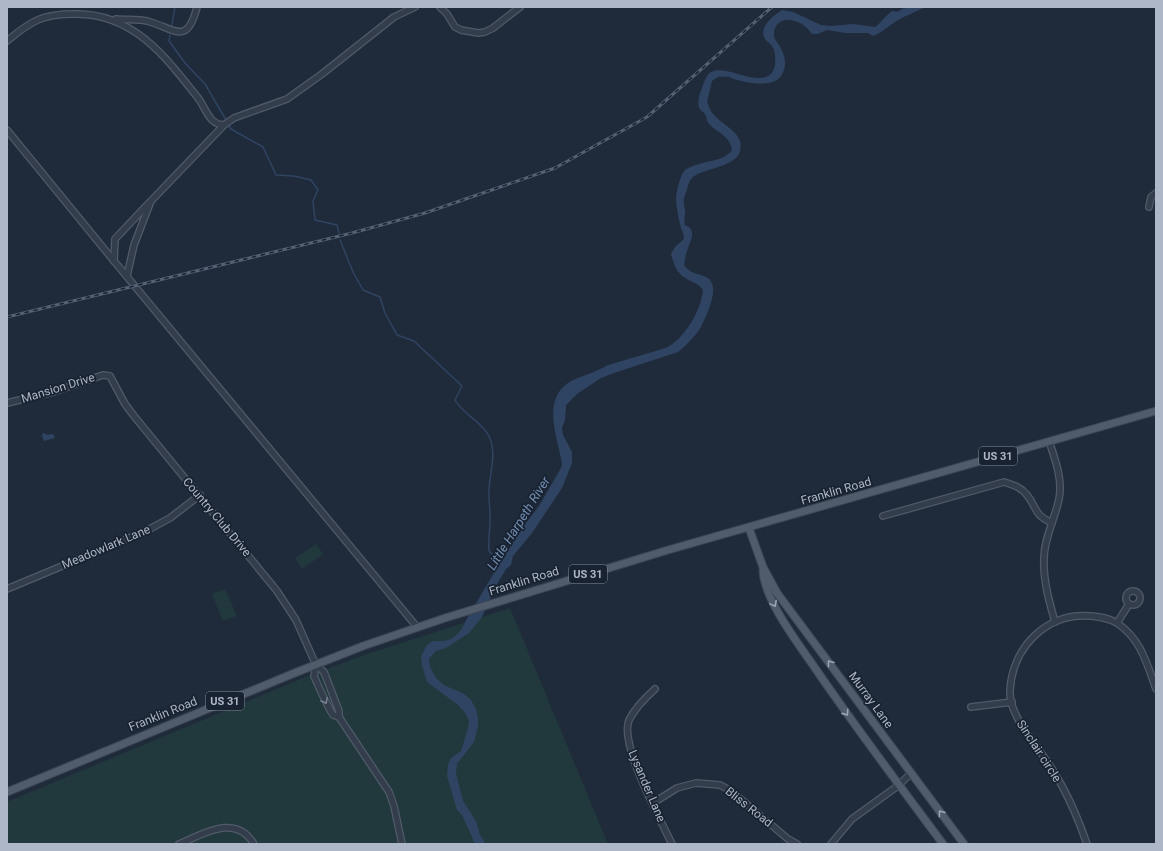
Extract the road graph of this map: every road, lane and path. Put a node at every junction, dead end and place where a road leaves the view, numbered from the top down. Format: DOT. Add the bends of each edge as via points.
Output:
graph roads {
  1 [pos="197,7"];
  2 [pos="415,7"];
  3 [pos="440,7"];
  4 [pos="520,7"];
  5 [pos="113,19"];
  6 [pos="7,41"];
  7 [pos="224,125"];
  8 [pos="7,130"];
  9 [pos="1156,194"];
  10 [pos="151,201"];
  11 [pos="1149,207"];
  12 [pos="114,261"];
  13 [pos="127,276"];
  14 [pos="108,375"];
  15 [pos="7,402"];
  16 [pos="1156,410"];
  17 [pos="1049,441"];
  18 [pos="200,496"];
  19 [pos="883,516"];
  20 [pos="1052,523"];
  21 [pos="749,528"];
  22 [pos="763,567"];
  23 [pos="7,589"];
  24 [pos="1129,604"];
  25 [pos="1055,622"];
  26 [pos="1117,623"];
  27 [pos="417,627"];
  28 [pos="316,665"];
  29 [pos="655,689"];
  30 [pos="1156,689"];
  31 [pos="1012,702"];
  32 [pos="971,707"];
  33 [pos="339,717"];
  34 [pos="911,773"];
  35 [pos="899,785"];
  36 [pos="7,792"];
  37 [pos="653,803"];
  38 [pos="179,844"];
  39 [pos="254,844"];
  40 [pos="402,844"];
  41 [pos="672,844"];
  42 [pos="797,844"];
  43 [pos="831,844"];
  44 [pos="944,844"];
  45 [pos="964,844"];
  46 [pos="1086,844"];
  1 -- 5 [label="street" via="194,20 189,27 176,32 146,21"];
  2 -- 7 [label="street" via="394,17 287,99 234,118"];
  3 -- 4 [label="street" via="455,27 478,33 493,28"];
  5 -- 6 [label="street" via="92,14 56,14 28,24"];
  5 -- 7 [label="street" via="150,43 177,71 214,122"];
  7 -- 10 [label="street"];
  8 -- 12 [label="street"];
  9 -- 11 [label="street" via="1151,197"];
  10 -- 12 [label="street" via="115,239"];
  10 -- 13 [label="street" via="134,245"];
  12 -- 13 [label="street"];
  13 -- 27 [label="street"];
  14 -- 15 [label="street, Mansion Drive" via="53,392"];
  14 -- 18 [label="street, Country Club Drive" via="131,412"];
  16 -- 17 [label="main road, Franklin Road / US 31"];
  17 -- 20 [label="street" via="1055,458 1060,490"];
  17 -- 21 [label="main road, Franklin Road / US 31"];
  18 -- 23 [label="street, Meadowlark Lane" via="170,518 146,531"];
  18 -- 28 [label="street, Country Club Drive" via="277,591 296,620"];
  19 -- 20 [label="street" via="1004,482 1027,494 1041,518"];
  20 -- 25 [label="street" via="1044,558 1047,597"];
  21 -- 22 [label="main road, Murray Lane"];
  21 -- 27 [label="main road, Franklin Road / US 31" via="668,550"];
  34 -- 22 [label="main road, Murray Lane, one-way" via="778,593"];
  22 -- 35 [label="main road, Murray Lane, one-way" via="763,579 782,618 851,720"];
  24 -- 26 [label="street"];
  25 -- 26 [label="street, Sinclair circle" via="1081,615 1106,618"];
  25 -- 31 [label="street, Sinclair circle" via="1039,631 1022,651 1014,667 1010,692"];
  26 -- 30 [label="street, Sinclair circle" via="1138,643"];
  27 -- 28 [label="main road, Franklin Road / US 31"];
  28 -- 33 [label="street, Country Club Drive" via="324,672"];
  28 -- 33 [label="street, Country Club Drive, one-way" via="314,676 321,692 333,715"];
  28 -- 36 [label="main road, Franklin Road / US 31"];
  29 -- 37 [label="street, Lysander Lane" via="629,721 627,737 633,759"];
  31 -- 32 [label="street"];
  31 -- 46 [label="street, Sinclair circle" via="1016,715 1062,786 1082,828"];
  33 -- 40 [label="street, Country Club Drive" via="388,792 394,806"];
  34 -- 35 [label="street"];
  45 -- 34 [label="main road, Murray Lane, one-way"];
  35 -- 43 [label="street" via="852,819"];
  35 -- 44 [label="main road, Murray Lane"];
  37 -- 41 [label="street, Lysander Lane"];
  37 -- 42 [label="street, Bliss Road" via="677,788 696,783 720,785"];
  38 -- 39 [label="street" via="212,830 228,827 242,831"];
}
